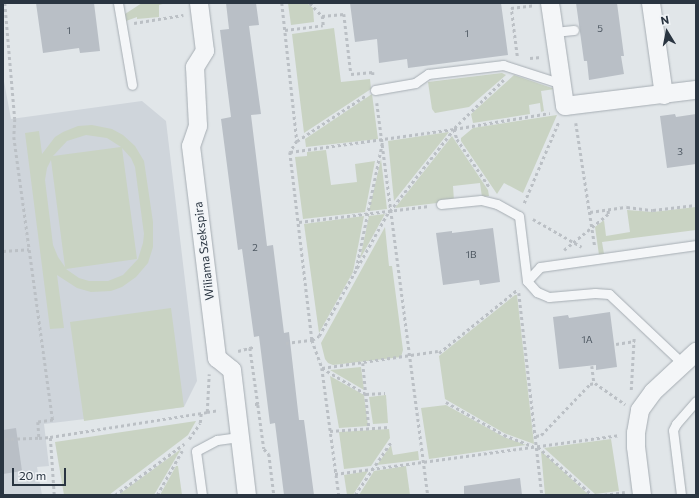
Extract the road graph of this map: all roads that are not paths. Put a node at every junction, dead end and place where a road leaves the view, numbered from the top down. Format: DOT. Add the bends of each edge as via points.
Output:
graph roads {
  1 [pos="118,3"];
  2 [pos="550,3"];
  3 [pos="651,3"];
  4 [pos="200,8"];
  5 [pos="574,30"];
  6 [pos="554,32"];
  7 [pos="562,84"];
  8 [pos="132,86"];
  9 [pos="375,90"];
  10 [pos="696,90"];
  11 [pos="664,95"];
  12 [pos="441,204"];
  13 [pos="696,245"];
  14 [pos="527,281"];
  15 [pos="692,357"];
  16 [pos="696,401"];
  17 [pos="240,437"];
  18 [pos="202,495"];
  19 [pos="247,495"];
  20 [pos="642,495"];
  21 [pos="681,495"];
  1 -- 8 [label="lane"];
  2 -- 6 [label="street"];
  3 -- 11 [label="street"];
  4 -- 17 [label="street, Wiliama Szekspira" via="205,51 195,67 198,126 191,146 217,358 232,370"];
  5 -- 6 [label="lane"];
  6 -- 7 [label="street"];
  7 -- 9 [label="lane" via="503,65 428,74 415,83"];
  7 -- 11 [label="street" via="569,105"];
  10 -- 11 [label="street"];
  12 -- 14 [label="lane" via="481,200 498,204 519,216"];
  13 -- 14 [label="lane" via="542,266"];
  14 -- 15 [label="lane" via="537,292 549,297 609,294 655,336"];
  15 -- 20 [label="street" via="654,392 640,410 636,433"];
  16 -- 21 [label="lane" via="673,430"];
  17 -- 18 [label="lane" via="217,440 196,451"];
  17 -- 19 [label="street"];
}
